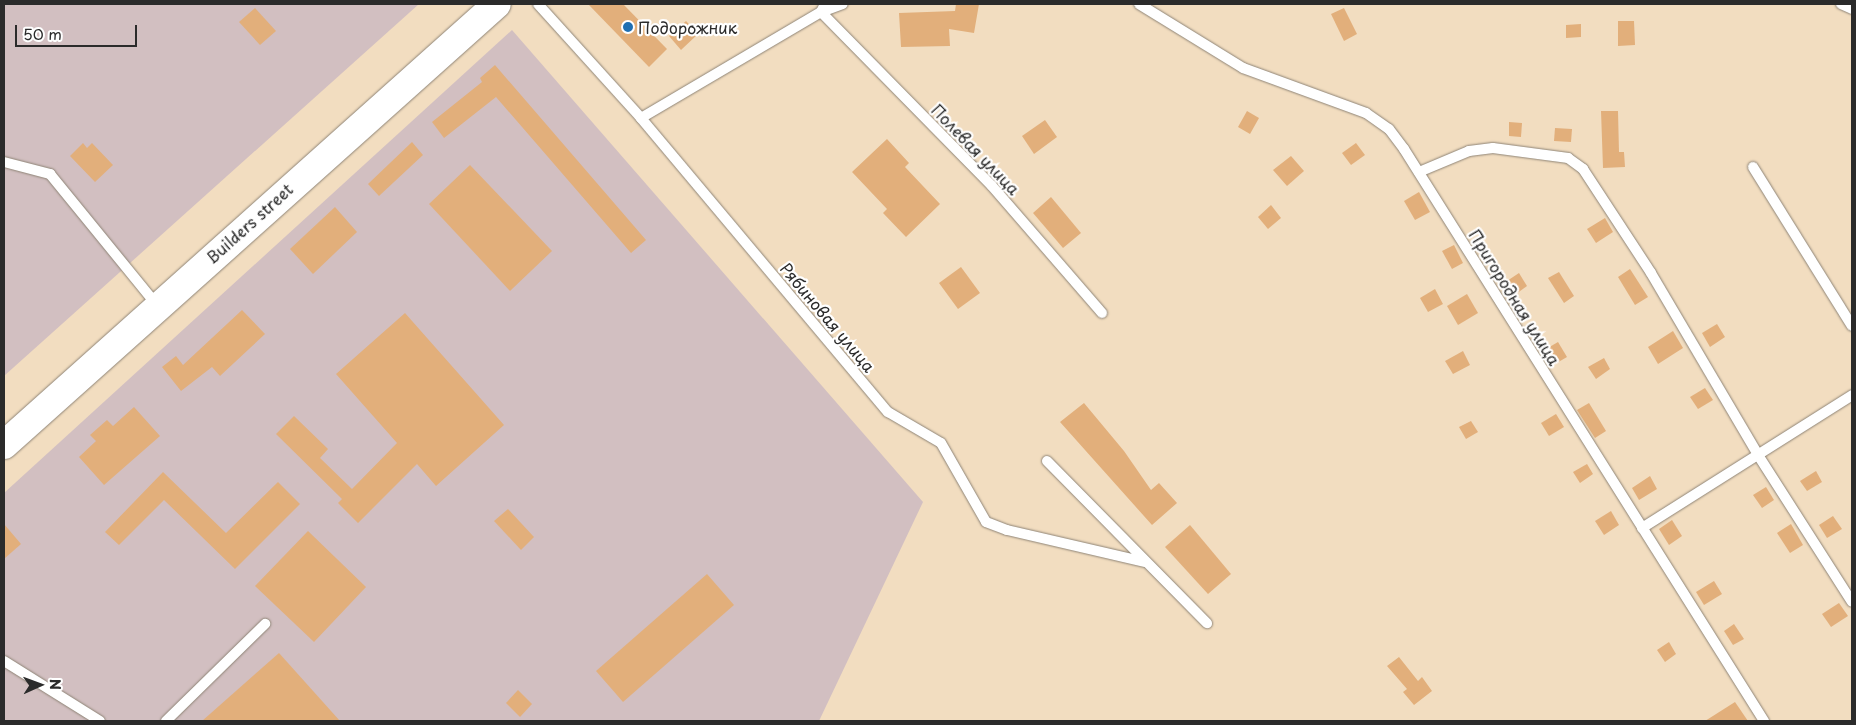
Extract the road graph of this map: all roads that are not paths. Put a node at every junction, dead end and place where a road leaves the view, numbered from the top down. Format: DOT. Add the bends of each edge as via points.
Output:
graph roads {
  1 [pos="497,4"];
  2 [pos="538,4"];
  3 [pos="843,4"];
  4 [pos="1139,4"];
  5 [pos="1841,4"];
  6 [pos="823,8"];
  7 [pos="1852,9"];
  8 [pos="641,118"];
  9 [pos="4,162"];
  10 [pos="1753,167"];
  11 [pos="1419,172"];
  12 [pos="157,305"];
  13 [pos="1102,313"];
  14 [pos="1852,326"];
  15 [pos="1852,395"];
  16 [pos="4,445"];
  17 [pos="1758,455"];
  18 [pos="1048,461"];
  19 [pos="1642,528"];
  20 [pos="1144,562"];
  21 [pos="1852,602"];
  22 [pos="1207,623"];
  23 [pos="265,624"];
  24 [pos="4,661"];
  25 [pos="100,721"];
  26 [pos="166,721"];
  27 [pos="1764,721"];
  1 -- 12 [label="main road, Builders street"];
  2 -- 8 [label="lane, Рябиновая улица"];
  3 -- 6 [label="lane"];
  4 -- 11 [label="lane, Пригородная улица" via="1243,68 1366,113 1389,129"];
  5 -- 7 [label="lane"];
  6 -- 8 [label="lane"];
  6 -- 13 [label="lane, Полевая улица" via="992,186"];
  8 -- 20 [label="lane, Рябиновая улица" via="888,412 941,443 986,522 1007,530"];
  9 -- 12 [label="lane" via="50,174"];
  10 -- 14 [label="lane"];
  11 -- 17 [label="lane" via="1469,151 1493,148 1568,158 1583,169 1651,272"];
  11 -- 19 [label="lane, Пригородная улица"];
  12 -- 16 [label="main road, Builders street"];
  15 -- 17 [label="lane"];
  17 -- 19 [label="lane"];
  17 -- 21 [label="lane"];
  18 -- 20 [label="lane"];
  19 -- 27 [label="lane, Пригородная улица"];
  20 -- 22 [label="lane"];
  23 -- 26 [label="lane"];
  24 -- 25 [label="lane"];
}
